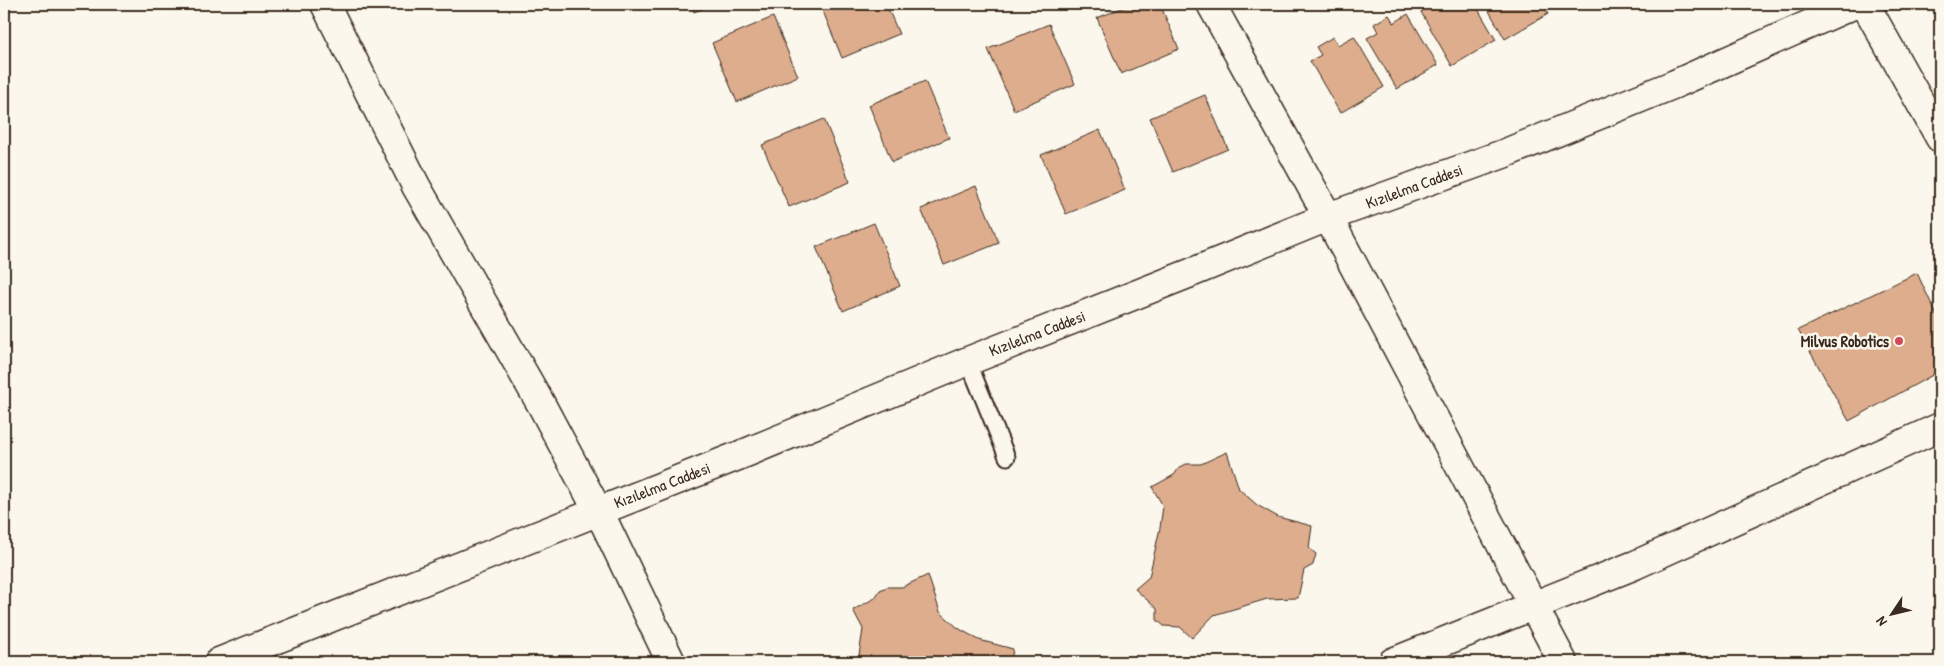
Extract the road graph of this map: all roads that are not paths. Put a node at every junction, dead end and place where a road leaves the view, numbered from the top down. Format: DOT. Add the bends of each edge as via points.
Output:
graph roads {
  1 [pos="325,4"];
  2 [pos="1211,4"];
  3 [pos="1855,4"];
  4 [pos="1865,4"];
  5 [pos="1940,138"];
  6 [pos="1328,217"];
  7 [pos="968,361"];
  8 [pos="1940,427"];
  9 [pos="1007,457"];
  10 [pos="596,511"];
  11 [pos="1532,607"];
  12 [pos="219,662"];
  13 [pos="671,662"];
  14 [pos="1392,662"];
  15 [pos="1562,662"];
  1 -- 10 [label="street" via="416,186 541,404"];
  2 -- 6 [label="street"];
  3 -- 6 [label="street, Kızılelma Caddesi" via="1675,84 1512,150"];
  4 -- 5 [label="street"];
  6 -- 7 [label="street, Kızılelma Caddesi"];
  6 -- 11 [label="street"];
  7 -- 9 [label="lane"];
  7 -- 10 [label="street, Kızılelma Caddesi"];
  8 -- 11 [label="street" via="1635,565"];
  10 -- 12 [label="street, Kızılelma Caddesi"];
  10 -- 13 [label="street"];
  11 -- 14 [label="street"];
  11 -- 15 [label="street"];
}
